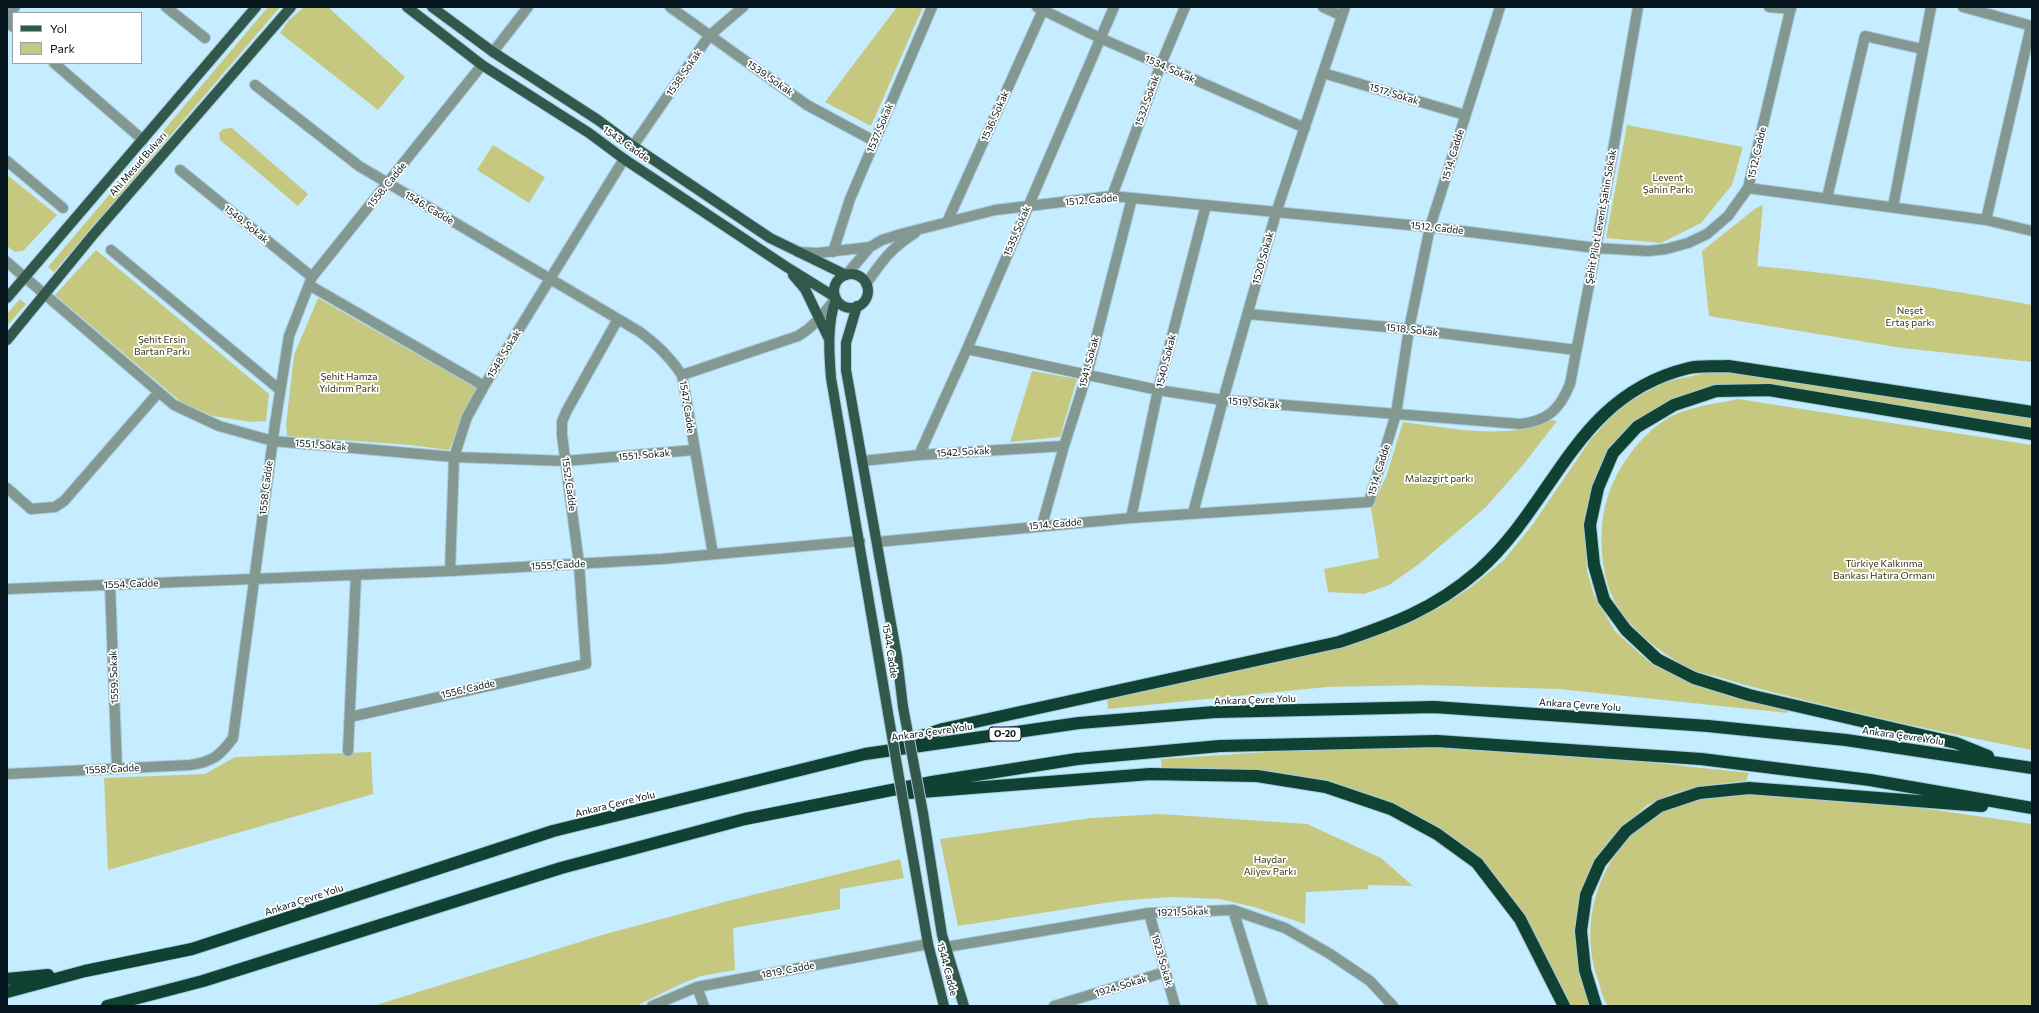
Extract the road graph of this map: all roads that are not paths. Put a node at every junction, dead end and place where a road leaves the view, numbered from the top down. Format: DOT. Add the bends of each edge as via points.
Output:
graph roads {
  1 [pos="15,7"];
  2 [pos="166,7"];
  3 [pos="256,7"];
  4 [pos="290,7"];
  5 [pos="407,7"];
  6 [pos="432,7"];
  7 [pos="528,7"];
  8 [pos="670,7"];
  9 [pos="743,7"];
  10 [pos="932,7"];
  11 [pos="1114,7"];
  12 [pos="1185,7"];
  13 [pos="1323,7"];
  14 [pos="1500,7"];
  15 [pos="1638,7"];
  16 [pos="1769,7"];
  17 [pos="1930,7"];
  18 [pos="1963,7"];
  19 [pos="1791,8"];
  20 [pos="1040,9"];
  21 [pos="1344,12"];
  22 [pos="7,17"];
  23 [pos="2032,26"];
  24 [pos="709,36"];
  25 [pos="205,38"];
  26 [pos="1100,38"];
  27 [pos="1922,49"];
  28 [pos="493,52"];
  29 [pos="55,64"];
  30 [pos="482,64"];
  31 [pos="1161,64"];
  32 [pos="1323,73"];
  33 [pos="255,85"];
  34 [pos="1465,115"];
  35 [pos="1305,128"];
  36 [pos="143,140"];
  37 [pos="874,141"];
  38 [pos="632,146"];
  39 [pos="624,158"];
  40 [pos="7,161"];
  41 [pos="180,170"];
  42 [pos="388,184"];
  43 [pos="1748,188"];
  44 [pos="1112,196"];
  45 [pos="1132,198"];
  46 [pos="1828,198"];
  47 [pos="1206,205"];
  48 [pos="1028,206"];
  49 [pos="1893,207"];
  50 [pos="63,208"];
  51 [pos="1276,213"];
  52 [pos="1986,220"];
  53 [pos="946,222"];
  54 [pos="1430,227"];
  55 [pos="920,230"];
  56 [pos="2032,231"];
  57 [pos="870,247"];
  58 [pos="1596,248"];
  59 [pos="111,250"];
  60 [pos="796,252"];
  61 [pos="833,252"];
  62 [pos="7,262"];
  63 [pos="785,266"];
  64 [pos="846,274"];
  65 [pos="25,277"];
  66 [pos="550,279"];
  67 [pos="311,281"];
  68 [pos="866,284"];
  69 [pos="44,294"];
  70 [pos="7,298"];
  71 [pos="836,298"];
  72 [pos="857,306"];
  73 [pos="1248,314"];
  74 [pos="618,319"];
  75 [pos="820,319"];
  76 [pos="1409,329"];
  77 [pos="7,340"];
  78 [pos="830,343"];
  79 [pos="967,349"];
  80 [pos="1576,350"];
  81 [pos="1087,374"];
  82 [pos="682,375"];
  83 [pos="484,386"];
  84 [pos="280,390"];
  85 [pos="1158,390"];
  86 [pos="158,393"];
  87 [pos="1223,400"];
  88 [pos="2032,412"];
  89 [pos="1396,414"];
  90 [pos="1545,417"];
  91 [pos="2032,434"];
  92 [pos="272,441"];
  93 [pos="1064,446"];
  94 [pos="694,450"];
  95 [pos="919,455"];
  96 [pos="454,457"];
  97 [pos="565,461"];
  98 [pos="862,461"];
  99 [pos="7,488"];
  100 [pos="1193,513"];
  101 [pos="1131,518"];
  102 [pos="1042,525"];
  103 [pos="860,541"];
  104 [pos="877,542"];
  105 [pos="713,554"];
  106 [pos="579,564"];
  107 [pos="450,571"];
  108 [pos="356,575"];
  109 [pos="255,579"];
  110 [pos="110,585"];
  111 [pos="7,589"];
  112 [pos="586,664"];
  113 [pos="350,717"];
  114 [pos="348,751"];
  115 [pos="865,754"];
  116 [pos="2008,764"];
  117 [pos="2032,768"];
  118 [pos="117,769"];
  119 [pos="7,774"];
  120 [pos="857,798"];
  121 [pos="2011,805"];
  122 [pos="2032,808"];
  123 [pos="1233,910"];
  124 [pos="1149,913"];
  125 [pos="928,944"];
  126 [pos="946,947"];
  127 [pos="85,972"];
  128 [pos="1165,972"];
  129 [pos="7,979"];
  130 [pos="697,987"];
  131 [pos="7,992"];
  132 [pos="136,1000"];
  133 [pos="107,1006"];
  134 [pos="123,1006"];
  135 [pos="652,1006"];
  136 [pos="704,1006"];
  137 [pos="944,1006"];
  138 [pos="964,1006"];
  139 [pos="1054,1006"];
  140 [pos="1175,1006"];
  141 [pos="1263,1006"];
  142 [pos="1394,1006"];
  143 [pos="1564,1006"];
  144 [pos="1596,1006"];
  1 -- 22 [label="street"];
  2 -- 25 [label="street"];
  3 -- 36 [label="main road, Ahi Mesud Bulvarı"];
  4 -- 69 [label="main road, Ahi Mesud Bulvarı"];
  5 -- 30 [label="main road, 1543. Cadde"];
  6 -- 28 [label="main road, 1543. Cadde"];
  7 -- 28 [label="street"];
  8 -- 24 [label="street, 1539. Sokak"];
  9 -- 24 [label="street, 1538. Sokak"];
  10 -- 37 [label="street, 1537. Sokak"];
  11 -- 26 [label="street, 1535. Sokak"];
  12 -- 31 [label="street, 1532. Sokak"];
  13 -- 21 [label="street"];
  14 -- 34 [label="street, 1514. Cadde"];
  15 -- 58 [label="street, Şehit Pilot Levent Şahin Sokak"];
  16 -- 19 [label="street"];
  17 -- 27 [label="street"];
  18 -- 23 [label="street"];
  19 -- 43 [label="street, 1512. Cadde"];
  20 -- 26 [label="street, 1534. Sokak"];
  20 -- 53 [label="street, 1536. Sokak"];
  21 -- 32 [label="street, 1520. Sokak"];
  23 -- 52 [label="street"];
  24 -- 37 [label="street, 1539. Sokak" via="807,104"];
  24 -- 38 [label="street, 1538. Sokak"];
  26 -- 31 [label="street, 1534. Sokak"];
  26 -- 48 [label="street, 1535. Sokak"];
  27 -- 46 [label="street" via="1865,36"];
  27 -- 49 [label="street"];
  28 -- 38 [label="main road, 1543. Cadde" via="598,120"];
  29 -- 36 [label="street"];
  30 -- 39 [label="main road, 1543. Cadde"];
  30 -- 42 [label="street, 1558. Cadde"];
  31 -- 35 [label="street, 1534. Sokak"];
  31 -- 44 [label="street, 1532. Sokak"];
  32 -- 34 [label="street, 1517. Sokak"];
  32 -- 35 [label="street, 1520. Sokak"];
  33 -- 42 [label="street, 1546. Cadde" via="359,166"];
  34 -- 54 [label="street, 1514. Cadde"];
  35 -- 51 [label="street, 1520. Sokak"];
  36 -- 65 [label="main road, Ahi Mesud Bulvarı"];
  37 -- 61 [label="street, 1537. Sokak" via="850,199"];
  38 -- 60 [label="main road, 1543. Cadde" via="770,238"];
  39 -- 63 [label="main road, 1543. Cadde"];
  39 -- 66 [label="street, 1548. Sokak"];
  40 -- 50 [label="street"];
  41 -- 67 [label="street, 1549. Sokak"];
  42 -- 66 [label="street, 1546. Cadde"];
  42 -- 67 [label="street, 1558. Cadde"];
  43 -- 46 [label="street"];
  43 -- 58 [label="street, 1512. Cadde" via="1728,216 1707,234 1688,243 1648,251"];
  44 -- 45 [label="street, 1512. Cadde"];
  44 -- 48 [label="street, 1512. Cadde"];
  45 -- 47 [label="street, 1512. Cadde"];
  45 -- 81 [label="street, 1541. Sokak"];
  46 -- 49 [label="street"];
  47 -- 51 [label="street, 1512. Cadde"];
  47 -- 85 [label="street, 1540. Sokak"];
  48 -- 53 [label="street, 1512. Cadde" via="994,210"];
  48 -- 79 [label="street, 1535. Sokak"];
  49 -- 52 [label="street"];
  51 -- 54 [label="street, 1512. Cadde"];
  51 -- 73 [label="street, 1520. Sokak"];
  52 -- 56 [label="street"];
  53 -- 55 [label="street, 1512. Cadde"];
  54 -- 58 [label="street, 1512. Cadde"];
  54 -- 76 [label="street, 1514. Cadde"];
  55 -- 57 [label="street, 1512. Cadde" via="882,240"];
  55 -- 68 [label="street, 1512. Cadde" via="898,244 886,256"];
  57 -- 61 [label="street"];
  57 -- 64 [label="street, 1512. Cadde"];
  58 -- 80 [label="street, Şehit Pilot Levent Şahin Sokak"];
  59 -- 84 [label="street"];
  60 -- 61 [label="street"];
  60 -- 64 [label="main road, 1543. Cadde"];
  62 -- 65 [label="street, 1551. Sokak"];
  63 -- 71 [label="main road, 1543. Cadde"];
  63 -- 75 [label="main road" via="805,289"];
  64 -- 68 [label="main road" via="860,277"];
  64 -- 71 [label="main road" via="837,281 834,291"];
  65 -- 69 [label="street, 1551. Sokak"];
  65 -- 70 [label="main road, Ahi Mesud Bulvarı"];
  66 -- 74 [label="street, 1547. Cadde"];
  66 -- 83 [label="street, 1548. Sokak"];
  67 -- 83 [label="street, 1549. Sokak"];
  67 -- 84 [label="street, 1558. Cadde" via="289,336"];
  68 -- 72 [label="main road" via="865,299"];
  69 -- 77 [label="main road, Ahi Mesud Bulvarı"];
  69 -- 86 [label="street, 1551. Sokak"];
  71 -- 72 [label="main road" via="848,307"];
  71 -- 75 [label="street"];
  71 -- 78 [label="main road, 1544. Cadde" via="832,310"];
  72 -- 98 [label="main road, 1544. Cadde" via="846,343 845,356"];
  73 -- 76 [label="street, 1518. Sokak"];
  73 -- 87 [label="street, 1520. Sokak"];
  74 -- 82 [label="street, 1547. Cadde" via="658,345"];
  74 -- 97 [label="street, 1552. Cadde" via="562,422"];
  75 -- 78 [label="main road"];
  75 -- 82 [label="street" via="798,336"];
  76 -- 80 [label="street, 1518. Sokak"];
  76 -- 89 [label="street, 1514. Cadde"];
  78 -- 103 [label="main road, 1544. Cadde" via="831,378"];
  79 -- 81 [label="street, 1519. Sokak"];
  79 -- 95 [label="street, 1535. Sokak"];
  80 -- 90 [label="street, Şehit Pilot Levent Şahin Sokak" via="1570,384 1564,400"];
  81 -- 85 [label="street, 1519. Sokak"];
  81 -- 93 [label="street, 1541. Sokak"];
  82 -- 94 [label="street, 1547. Cadde"];
  83 -- 96 [label="street, 1548. Sokak" via="467,417"];
  84 -- 92 [label="street, 1558. Cadde"];
  85 -- 87 [label="street, 1519. Sokak"];
  85 -- 101 [label="street, 1540. Sokak"];
  86 -- 92 [label="street, 1551. Sokak" via="197,417"];
  86 -- 99 [label="street" via="64,501 55,507 31,508"];
  87 -- 89 [label="street, 1519. Sokak"];
  87 -- 100 [label="street, 1520. Sokak"];
  88 -- 115 [label="highway" via="1728,366 1691,368 1655,379 1618,401 1590,428 1512,537 1478,571 1440,601 1392,624 1339,642 944,729"];
  89 -- 90 [label="street, 1519. Sokak" via="1520,424"];
  89 -- 100 [label="street, 1514. Cadde" via="1369,502"];
  91 -- 116 [label="highway" via="1769,390 1716,391 1674,405 1637,427 1614,453 1598,488 1590,525 1594,565 1604,600 1626,630 1657,659 1694,678 1749,695 1956,743"];
  92 -- 96 [label="street, 1551. Sokak"];
  92 -- 109 [label="street, 1558. Cadde"];
  93 -- 95 [label="street, 1542. Sokak"];
  93 -- 102 [label="street, 1541. Sokak"];
  94 -- 97 [label="street, 1551. Sokak"];
  94 -- 105 [label="street, 1547. Cadde"];
  95 -- 98 [label="street, 1542. Sokak"];
  96 -- 97 [label="street, 1551. Sokak"];
  96 -- 107 [label="street, 1548. Sokak"];
  97 -- 106 [label="street, 1552. Cadde"];
  98 -- 104 [label="main road, 1544. Cadde"];
  100 -- 101 [label="street, 1514. Cadde"];
  101 -- 102 [label="street, 1514. Cadde"];
  102 -- 104 [label="street, 1514. Cadde"];
  103 -- 105 [label="street, 1555. Cadde"];
  103 -- 125 [label="main road, 1544. Cadde, bridge"];
  104 -- 126 [label="main road, 1544. Cadde, bridge"];
  105 -- 106 [label="street, 1555. Cadde"];
  106 -- 107 [label="street, 1555. Cadde"];
  106 -- 112 [label="street, 1552. Cadde"];
  107 -- 108 [label="street, 1555. Cadde"];
  108 -- 109 [label="street, 1555. Cadde"];
  108 -- 113 [label="street"];
  109 -- 110 [label="street, 1554. Cadde"];
  109 -- 118 [label="street, 1558. Cadde" via="233,738 222,753 206,763"];
  110 -- 111 [label="street, 1554. Cadde"];
  110 -- 118 [label="street, 1559. Sokak"];
  112 -- 113 [label="street, 1556. Cadde"];
  113 -- 114 [label="street"];
  115 -- 116 [label="highway, Ankara Çevre Yolu / O-20" via="1079,722 1215,712 1434,707 1708,726 1846,740"];
  115 -- 127 [label="highway, Ankara Çevre Yolu / O-20" via="553,831 192,949"];
  116 -- 117 [label="highway, Ankara Çevre Yolu / O-20"];
  118 -- 119 [label="street, 1558. Cadde"];
  120 -- 121 [label="highway" via="932,782 1085,758 1220,746 1437,741 1701,759 1870,780"];
  120 -- 132 [label="highway" via="745,818 561,868"];
  120 -- 143 [label="highway" via="1150,774 1257,776 1326,787 1391,809 1437,834 1476,863 1520,919"];
  121 -- 122 [label="highway"];
  121 -- 144 [label="highway" via="1959,805 1749,788 1700,793 1660,806 1626,831 1600,863 1586,895 1581,931 1585,970"];
  123 -- 124 [label="street, 1921. Sokak"];
  123 -- 141 [label="street"];
  123 -- 142 [label="street, 1921. Sokak" via="1285,928 1330,954 1370,981"];
  124 -- 126 [label="street, 1921. Sokak"];
  124 -- 128 [label="street, 1923. Sokak"];
  125 -- 130 [label="street, 1819. Cadde"];
  125 -- 137 [label="main road, 1544. Cadde"];
  126 -- 138 [label="main road, 1544. Cadde"];
  127 -- 129 [label="highway"];
  127 -- 131 [label="highway, Ankara Çevre Yolu / O-20"];
  128 -- 139 [label="street, 1924. Sokak"];
  128 -- 140 [label="street, 1923. Sokak"];
  130 -- 135 [label="street, 1819. Cadde"];
  130 -- 136 [label="street"];
  132 -- 133 [label="highway"];
  132 -- 134 [label="highway"];
}
